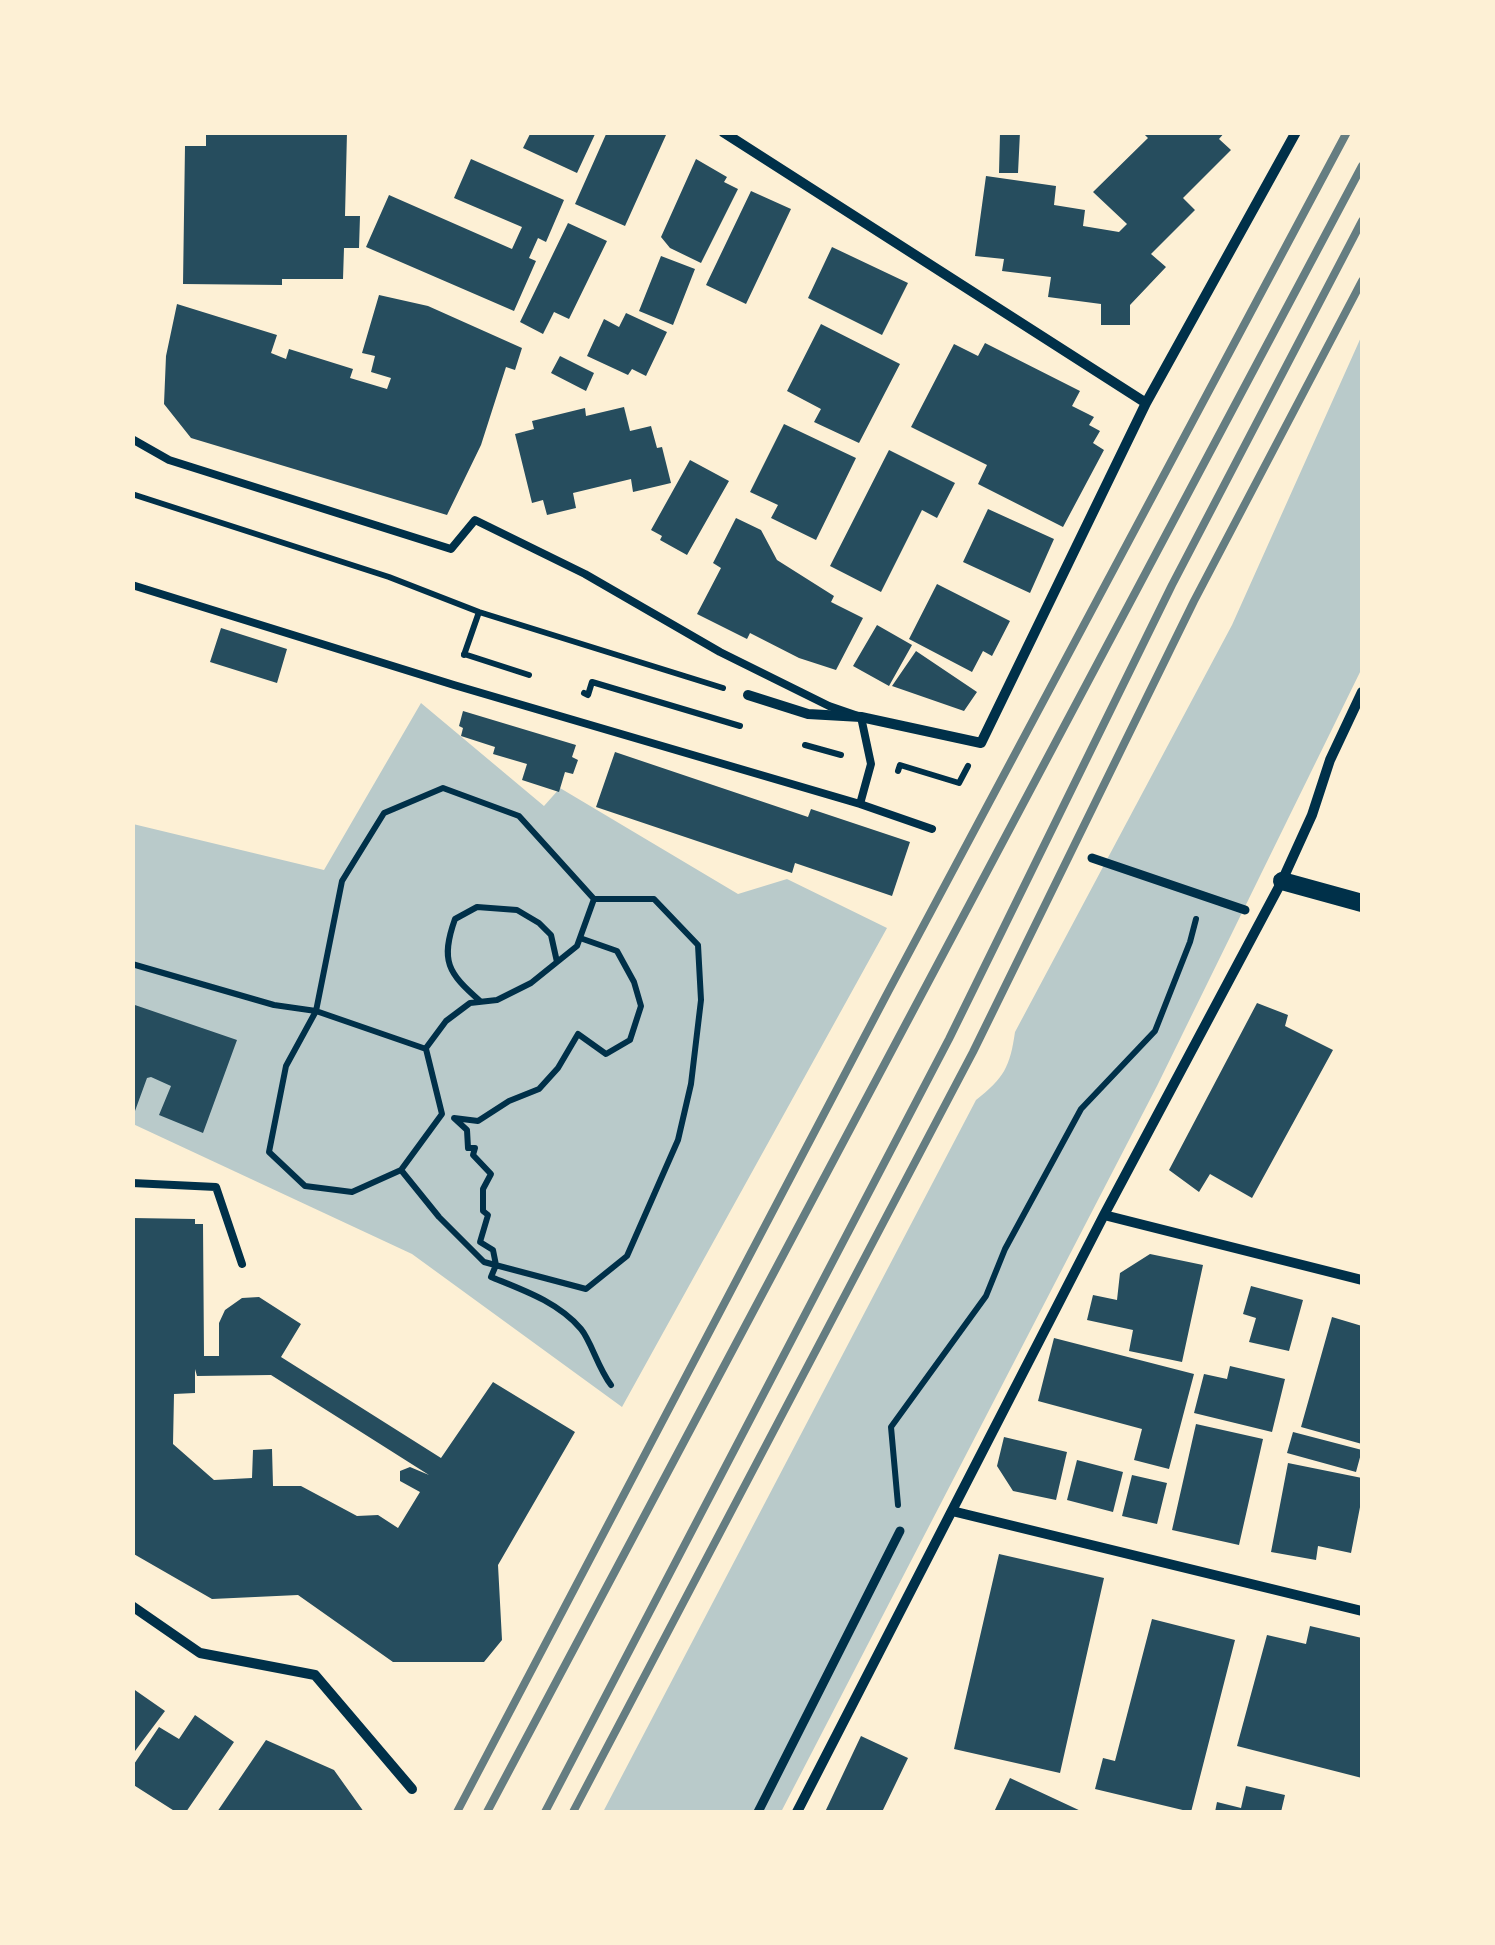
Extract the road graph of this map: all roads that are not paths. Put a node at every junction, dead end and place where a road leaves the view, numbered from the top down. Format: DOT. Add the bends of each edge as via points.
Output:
graph roads {
  1 [pos="723,132"];
  2 [pos="1296,132"];
  3 [pos="1146,403"];
  4 [pos="132,438"];
  5 [pos="132,585"];
  6 [pos="1362,692"];
  7 [pos="748,696"];
  8 [pos="862,717"];
  9 [pos="860,804"];
  10 [pos="932,829"];
  11 [pos="1092,858"];
  12 [pos="1282,881"];
  13 [pos="1362,903"];
  14 [pos="1245,910"];
  15 [pos="132,1182"];
  16 [pos="1104,1215"];
  17 [pos="242,1264"];
  18 [pos="1362,1280"];
  19 [pos="952,1511"];
  20 [pos="900,1532"];
  21 [pos="132,1606"];
  22 [pos="1362,1611"];
  23 [pos="412,1788"];
  24 [pos="758,1812"];
  25 [pos="797,1812"];
  1 -- 3 [label="street"];
  2 -- 3 [label="street"];
  3 -- 8 [label="street" via="981,743"];
  4 -- 8 [label="lane" via="169,460 451,550 475,520 720,652"];
  5 -- 9 [label="lane"];
  6 -- 12 [label="street"];
  7 -- 8 [label="street" via="808,714"];
  8 -- 9 [label="lane" via="871,764"];
  9 -- 10 [label="lane"];
  11 -- 14 [label="street"];
  12 -- 13 [label="street"];
  12 -- 16 [label="street"];
  15 -- 17 [label="lane" via="216,1187"];
  16 -- 18 [label="street"];
  16 -- 19 [label="street"];
  19 -- 22 [label="street"];
  19 -- 25 [label="street"];
  20 -- 24 [label="street"];
  21 -- 23 [label="street" via="200,1653 314,1675"];
}
